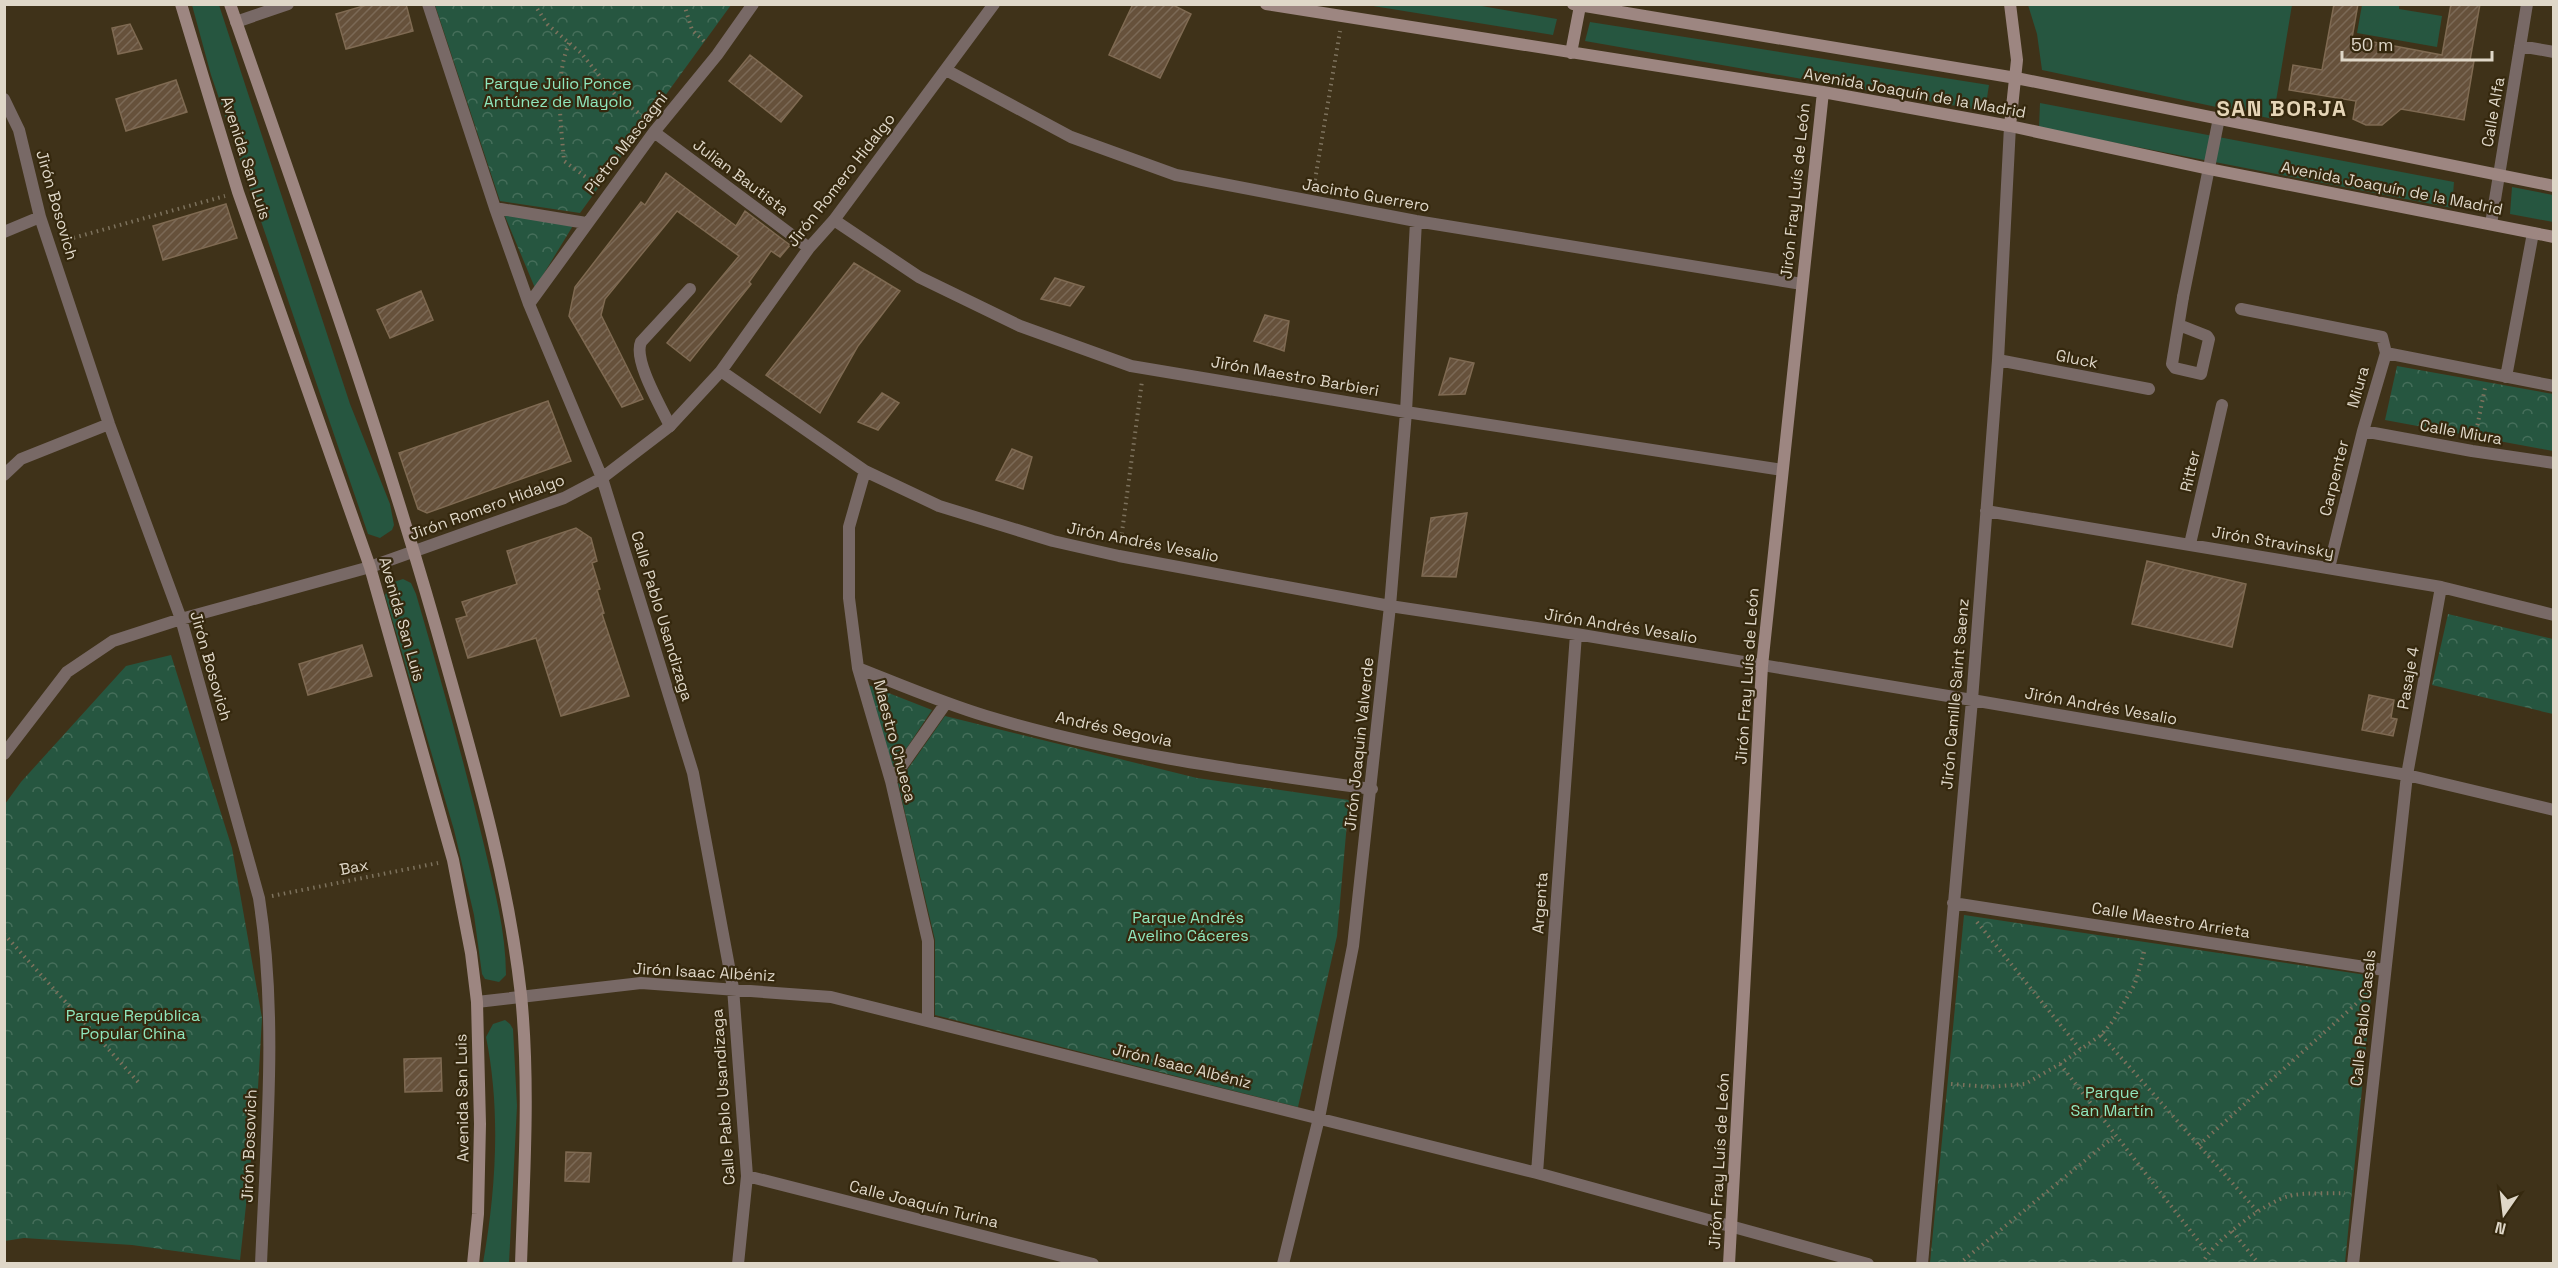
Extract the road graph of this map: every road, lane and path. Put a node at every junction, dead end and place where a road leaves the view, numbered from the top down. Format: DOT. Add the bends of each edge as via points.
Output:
graph roads {
  1 [pos="182,4"];
  2 [pos="230,4"];
  3 [pos="288,4"];
  4 [pos="428,4"];
  5 [pos="534,4"];
  6 [pos="684,4"];
  7 [pos="753,4"];
  8 [pos="994,4"];
  9 [pos="1266,4"];
  10 [pos="2010,4"];
  11 [pos="2527,4"];
  12 [pos="1577,5"];
  13 [pos="1342,18"];
  14 [pos="236,22"];
  15 [pos="569,43"];
  16 [pos="2520,46"];
  17 [pos="2553,52"];
  18 [pos="1571,53"];
  19 [pos="717,55"];
  20 [pos="946,70"];
  21 [pos="2016,78"];
  22 [pos="1823,92"];
  23 [pos="4,99"];
  24 [pos="2219,118"];
  25 [pos="2010,126"];
  26 [pos="656,130"];
  27 [pos="2209,170"];
  28 [pos="2499,176"];
  29 [pos="2553,186"];
  30 [pos="599,187"];
  31 [pos="238,192"];
  32 [pos="1311,201"];
  33 [pos="495,208"];
  34 [pos="40,217"];
  35 [pos="834,220"];
  36 [pos="1416,221"];
  37 [pos="586,223"];
  38 [pos="2491,225"];
  39 [pos="4,232"];
  40 [pos="2533,233"];
  41 [pos="2553,237"];
  42 [pos="50,245"];
  43 [pos="809,248"];
  44 [pos="1802,284"];
  45 [pos="690,289"];
  46 [pos="529,304"];
  47 [pos="2241,309"];
  48 [pos="2179,325"];
  49 [pos="2386,353"];
  50 [pos="1998,360"];
  51 [pos="1144,368"];
  52 [pos="721,371"];
  53 [pos="2488,373"];
  54 [pos="2506,377"];
  55 [pos="2553,386"];
  56 [pos="2149,389"];
  57 [pos="2222,405"];
  58 [pos="1406,412"];
  59 [pos="109,424"];
  60 [pos="670,426"];
  61 [pos="2363,431"];
  62 [pos="2472,451"];
  63 [pos="2553,463"];
  64 [pos="1782,470"];
  65 [pos="865,471"];
  66 [pos="4,475"];
  67 [pos="602,478"];
  68 [pos="1986,511"];
  69 [pos="2190,544"];
  70 [pos="415,551"];
  71 [pos="1119,556"];
  72 [pos="370,567"];
  73 [pos="2329,568"];
  74 [pos="2440,587"];
  75 [pos="1390,606"];
  76 [pos="2553,615"];
  77 [pos="181,619"];
  78 [pos="1576,634"];
  79 [pos="1762,666"];
  80 [pos="858,668"];
  81 [pos="1972,700"];
  82 [pos="946,703"];
  83 [pos="4,754"];
  84 [pos="2407,776"];
  85 [pos="891,781"];
  86 [pos="1372,789"];
  87 [pos="2553,810"];
  88 [pos="453,860"];
  89 [pos="259,898"];
  90 [pos="1958,904"];
  91 [pos="4,934"];
  92 [pos="2149,934"];
  93 [pos="2384,975"];
  94 [pos="733,988"];
  95 [pos="521,996"];
  96 [pos="477,1002"];
  97 [pos="928,1019"];
  98 [pos="2101,1035"];
  99 [pos="2080,1049"];
  100 [pos="2060,1064"];
  101 [pos="1938,1083"];
  102 [pos="140,1084"];
  103 [pos="1319,1118"];
  104 [pos="2116,1135"];
  105 [pos="2199,1145"];
  106 [pos="1537,1173"];
  107 [pos="747,1176"];
  108 [pos="2361,1192"];
  109 [pos="2258,1212"];
  110 [pos="1732,1227"];
  111 [pos="2232,1231"];
  112 [pos="2207,1252"];
  113 [pos="261,1263"];
  114 [pos="473,1263"];
  115 [pos="521,1263"];
  116 [pos="738,1263"];
  117 [pos="1093,1263"];
  118 [pos="1283,1263"];
  119 [pos="1729,1263"];
  120 [pos="1868,1263"];
  121 [pos="1922,1263"];
  122 [pos="1959,1263"];
  123 [pos="2202,1263"];
  124 [pos="2259,1263"];
  125 [pos="2353,1263"];
  1 -- 31 [label="street, Avenida San Luis"];
  2 -- 14 [label="street, Avenida San Luis"];
  3 -- 14 [label="street"];
  4 -- 33 [label="street, Calle Pablo Usandizaga"];
  5 -- 15 [label="path" via="548,25"];
  6 -- 19 [label="path" via="692,30"];
  7 -- 19 [label="street, Pietro Mascagni"];
  8 -- 20 [label="street, Jirón Romero Hidalgo"];
  9 -- 13 [label="street, Avenida Joaquín de la Madrid"];
  10 -- 21 [label="street" via="2017,46"];
  11 -- 16 [label="street, Calle Alfa"];
  12 -- 18 [label="street"];
  12 -- 21 [label="street, Avenida Joaquín de la Madrid"];
  13 -- 18 [label="street, Avenida Joaquín de la Madrid"];
  13 -- 32 [label="path"];
  14 -- 70 [label="street, Avenida San Luis"];
  15 -- 26 [label="path" via="617,96"];
  15 -- 30 [label="path" via="559,98 564,161"];
  16 -- 17 [label="street"];
  16 -- 28 [label="street, Calle Alfa"];
  18 -- 22 [label="street, Avenida Joaquín de la Madrid"];
  19 -- 26 [label="street, Pietro Mascagni"];
  20 -- 32 [label="street, Jacinto Guerrero" via="1071,137 1176,175"];
  20 -- 35 [label="street, Jirón Romero Hidalgo"];
  21 -- 24 [label="street, Avenida Joaquín de la Madrid"];
  21 -- 25 [label="street"];
  22 -- 25 [label="street, Avenida Joaquín de la Madrid"];
  22 -- 44 [label="street, Jirón Fray Luís de León"];
  23 -- 34 [label="street, Jirón Bosovich" via="19,130"];
  24 -- 27 [label="street"];
  24 -- 28 [label="street, Avenida Joaquín de la Madrid"];
  25 -- 27 [label="street, Avenida Joaquín de la Madrid"];
  25 -- 50 [label="street, Jirón Camille Saint Saenz"];
  26 -- 37 [label="street, Pietro Mascagni"];
  26 -- 43 [label="street, Julian Bautista"];
  27 -- 38 [label="street, Avenida Joaquín de la Madrid"];
  27 -- 48 [label="street"];
  28 -- 29 [label="street, Avenida Joaquín de la Madrid"];
  28 -- 38 [label="street, Calle Alfa"];
  31 -- 42 [label="path"];
  31 -- 72 [label="street, Avenida San Luis"];
  32 -- 36 [label="street, Jacinto Guerrero"];
  33 -- 37 [label="street"];
  33 -- 46 [label="street, Calle Pablo Usandizaga"];
  34 -- 39 [label="street"];
  34 -- 42 [label="street, Jirón Bosovich"];
  35 -- 43 [label="street, Jirón Romero Hidalgo"];
  35 -- 51 [label="street, Jirón Maestro Barbieri" via="919,277 1020,326"];
  36 -- 44 [label="street, Jacinto Guerrero"];
  36 -- 58 [label="street, Jirón Joaquin Valverde"];
  37 -- 46 [label="street, Pietro Mascagni"];
  38 -- 40 [label="street, Avenida Joaquín de la Madrid"];
  40 -- 41 [label="street, Avenida Joaquín de la Madrid"];
  40 -- 54 [label="street"];
  42 -- 59 [label="street, Jirón Bosovich"];
  43 -- 52 [label="street, Jirón Romero Hidalgo"];
  44 -- 64 [label="street, Jirón Fray Luís de León"];
  45 -- 60 [label="street" via="638,350"];
  46 -- 67 [label="street, Calle Pablo Usandizaga"];
  47 -- 49 [label="street" via="2382,336"];
  49 -- 53 [label="street"];
  49 -- 61 [label="street, Miura"];
  50 -- 56 [label="street, Gluck"];
  50 -- 68 [label="street, Jirón Camille Saint Saenz"];
  51 -- 58 [label="street, Jirón Maestro Barbieri"];
  51 -- 71 [label="path"];
  52 -- 60 [label="street, Jirón Romero Hidalgo"];
  52 -- 65 [label="street, Jirón Andrés Vesalio"];
  53 -- 54 [label="street"];
  53 -- 62 [label="path"];
  54 -- 55 [label="street"];
  57 -- 69 [label="street, Ritter"];
  58 -- 64 [label="street, Jirón Maestro Barbieri"];
  58 -- 75 [label="street, Jirón Joaquin Valverde"];
  59 -- 66 [label="street" via="21,459"];
  59 -- 77 [label="street, Jirón Bosovich"];
  60 -- 67 [label="street, Jirón Romero Hidalgo"];
  61 -- 62 [label="street, Calle Miura"];
  61 -- 73 [label="street, Carpenter"];
  62 -- 63 [label="street, Calle Miura"];
  64 -- 79 [label="street, Jirón Fray Luís de León"];
  65 -- 71 [label="street, Jirón Andrés Vesalio" via="939,506 1053,541"];
  65 -- 80 [label="street, Maestro Chueca" via="849,527 849,598"];
  67 -- 70 [label="street, Jirón Romero Hidalgo" via="564,498"];
  67 -- 94 [label="street, Calle Pablo Usandizaga" via="693,773"];
  68 -- 69 [label="street, Jirón Stravinsky"];
  68 -- 81 [label="street, Jirón Camille Saint Saenz"];
  69 -- 73 [label="street, Jirón Stravinsky"];
  70 -- 72 [label="street, Jirón Romero Hidalgo"];
  70 -- 95 [label="street, Avenida San Luis" via="487,810"];
  71 -- 75 [label="street, Jirón Andrés Vesalio"];
  72 -- 77 [label="street, Jirón Romero Hidalgo"];
  72 -- 88 [label="street, Avenida San Luis"];
  73 -- 74 [label="street, Jirón Stravinsky"];
  74 -- 76 [label="street, Jirón Stravinsky"];
  74 -- 84 [label="street, Pasaje 4"];
  75 -- 78 [label="street, Jirón Andrés Vesalio"];
  75 -- 86 [label="street, Jirón Joaquin Valverde"];
  77 -- 83 [label="street, Jirón Romero Hidalgo" via="113,641 67,672"];
  77 -- 89 [label="street, Jirón Bosovich"];
  78 -- 79 [label="street, Jirón Andrés Vesalio"];
  78 -- 106 [label="street, Argenta"];
  79 -- 81 [label="street, Jirón Andrés Vesalio"];
  79 -- 110 [label="street, Jirón Fray Luís de León"];
  80 -- 82 [label="street, Andrés Segovia"];
  80 -- 85 [label="street, Maestro Chueca"];
  81 -- 84 [label="street, Jirón Andrés Vesalio"];
  81 -- 90 [label="street, Jirón Camille Saint Saenz"];
  82 -- 85 [label="street"];
  82 -- 86 [label="street, Andrés Segovia" via="1086,742 1211,766"];
  84 -- 87 [label="street, Jirón Andrés Vesalio"];
  84 -- 93 [label="street, Calle Pablo Casals"];
  85 -- 97 [label="street, Maestro Chueca" via="928,941"];
  86 -- 103 [label="street, Jirón Joaquin Valverde" via="1353,946"];
  88 -- 89 [label="path, Bax"];
  88 -- 96 [label="street, Avenida San Luis"];
  89 -- 113 [label="street, Jirón Bosovich" via="270,1021"];
  90 -- 92 [label="street, Calle Maestro Arrieta"];
  90 -- 99 [label="path"];
  90 -- 101 [label="street, Jirón Camille Saint Saenz"];
  91 -- 102 [label="path"];
  92 -- 93 [label="street, Calle Maestro Arrieta"];
  92 -- 98 [label="path" via="2135,984"];
  93 -- 105 [label="path"];
  93 -- 108 [label="street, Calle Pablo Casals"];
  94 -- 95 [label="street, Jirón Isaac Albéniz" via="640,983"];
  94 -- 97 [label="street, Jirón Isaac Albéniz" via="831,997"];
  94 -- 107 [label="street, Calle Pablo Usandizaga"];
  95 -- 96 [label="street, Jirón Isaac Albéniz"];
  95 -- 115 [label="street, Avenida San Luis" via="527,1109"];
  96 -- 114 [label="street, Avenida San Luis" via="480,1124"];
  97 -- 103 [label="street, Jirón Isaac Albéniz"];
  98 -- 99 [label="path"];
  98 -- 105 [label="path"];
  99 -- 100 [label="path"];
  100 -- 101 [label="path" via="2025,1084 1990,1087"];
  100 -- 104 [label="path"];
  101 -- 121 [label="street, Jirón Camille Saint Saenz"];
  103 -- 106 [label="street, Jirón Isaac Albéniz"];
  103 -- 118 [label="street, Jirón Joaquin Valverde"];
  104 -- 112 [label="path"];
  104 -- 122 [label="path"];
  105 -- 109 [label="path"];
  106 -- 110 [label="street, Jirón Isaac Albéniz"];
  107 -- 116 [label="street, Calle Pablo Usandizaga"];
  107 -- 117 [label="street, Calle Joaquín Turina"];
  108 -- 109 [label="path" via="2288,1196"];
  108 -- 125 [label="street, Calle Pablo Casals"];
  109 -- 111 [label="path"];
  110 -- 119 [label="street, Jirón Fray Luís de León"];
  110 -- 120 [label="street, Jirón Isaac Albéniz"];
  111 -- 112 [label="path"];
  111 -- 124 [label="path"];
  112 -- 123 [label="path"];
}
